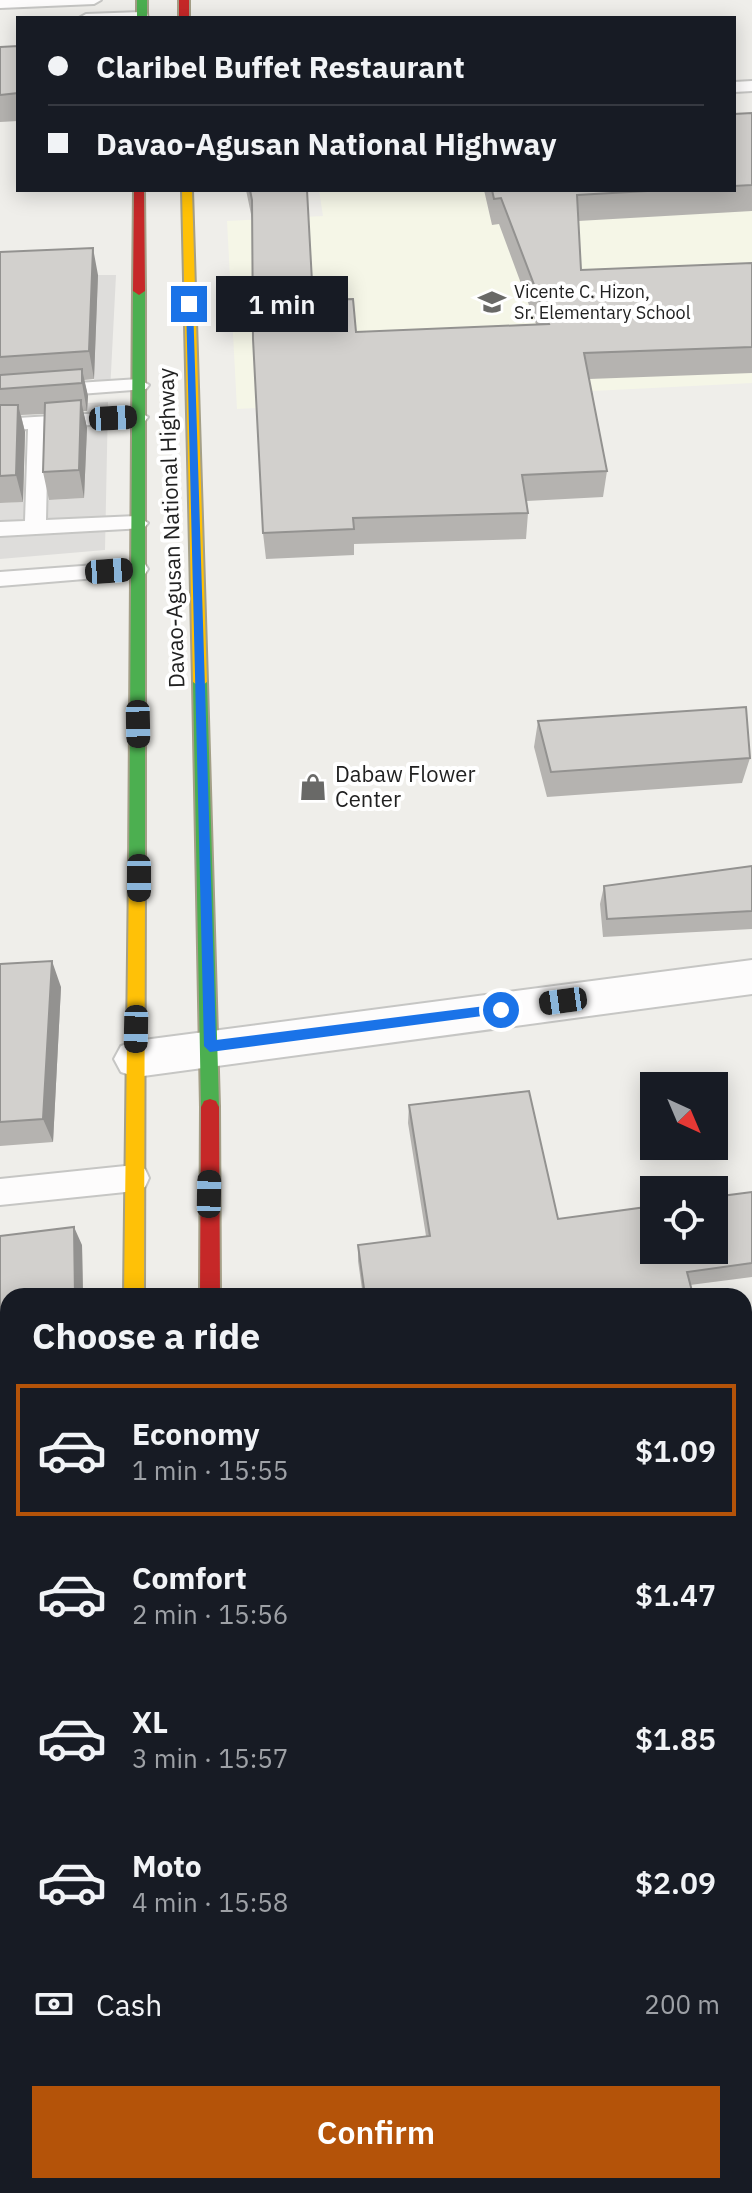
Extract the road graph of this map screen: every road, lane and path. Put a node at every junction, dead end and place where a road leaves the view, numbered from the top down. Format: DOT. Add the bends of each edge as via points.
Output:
graph roads {
  1 [pos="94,0"];
  2 [pos="0,4"];
  3 [pos="142,11"];
  4 [pos="102,16"];
  5 [pos="139,192"];
  6 [pos="187,192"];
  7 [pos="139,385"];
  8 [pos="0,394"];
  9 [pos="138,417"];
  10 [pos="38,423"];
  11 [pos="0,425"];
  12 [pos="137,523"];
  13 [pos="0,529"];
  14 [pos="35,529"];
  15 [pos="137,569"];
  16 [pos="0,579"];
  17 [pos="752,977"];
  18 [pos="210,1046"];
  19 [pos="136,1059"];
  20 [pos="135,1178"];
  21 [pos="0,1192"];
  22 [pos="134,1288"];
  23 [pos="210,1288"];
  1 -- 2 [label="lane"];
  3 -- 4 [label="lane"];
  5 -- 7 [label="main road, Davao-Agusan National Highway"];
  6 -- 18 [label="main road, Davao-Agusan National Highway"];
  7 -- 8 [label="lane"];
  7 -- 9 [label="main road, Davao-Agusan National Highway"];
  9 -- 10 [label="lane"];
  9 -- 12 [label="main road, Davao-Agusan National Highway"];
  10 -- 11 [label="lane"];
  10 -- 14 [label="lane"];
  12 -- 14 [label="lane"];
  12 -- 15 [label="main road, Davao-Agusan National Highway"];
  13 -- 14 [label="lane"];
  15 -- 16 [label="lane"];
  15 -- 19 [label="main road, Davao-Agusan National Highway"];
  17 -- 18 [label="street"];
  18 -- 19 [label="street"];
  18 -- 23 [label="main road, Davao-Agusan National Highway"];
  19 -- 20 [label="main road, Davao-Agusan National Highway"];
  20 -- 21 [label="lane"];
  20 -- 22 [label="main road, Davao-Agusan National Highway"];
}
